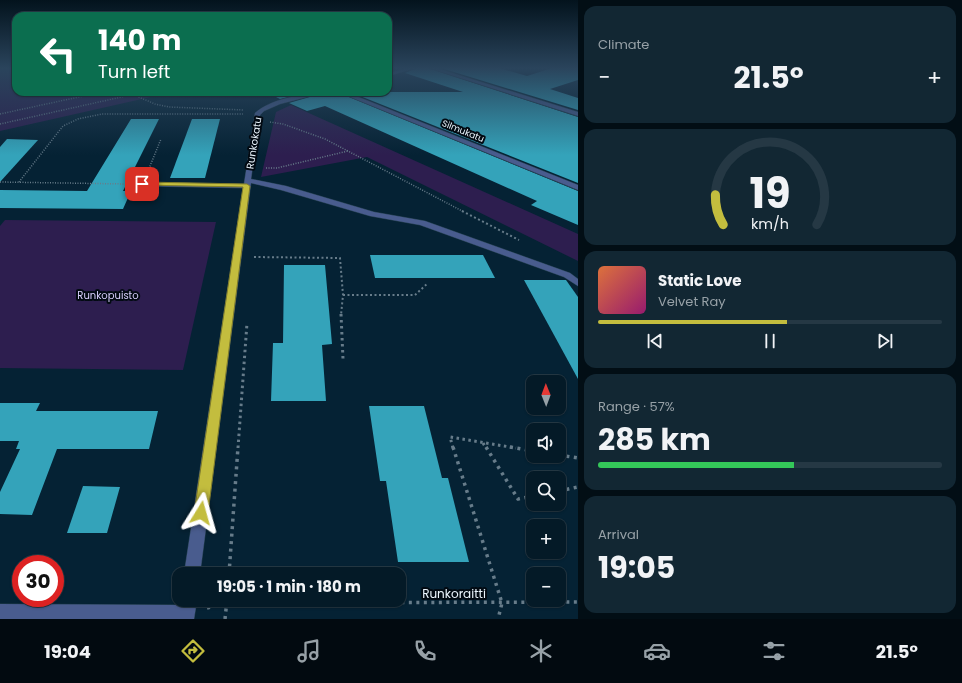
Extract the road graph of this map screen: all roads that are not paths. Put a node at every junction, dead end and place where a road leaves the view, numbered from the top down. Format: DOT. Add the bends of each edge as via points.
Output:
graph roads {
  1 [pos="304,97"];
  2 [pos="353,97"];
  3 [pos="523,97"];
  4 [pos="578,114"];
  5 [pos="247,183"];
  6 [pos="142,184"];
  7 [pos="578,188"];
  8 [pos="578,283"];
  9 [pos="193,567"];
  10 [pos="187,611"];
  11 [pos="0,612"];
  1 -- 5 [label="street, Runkokatu" via="273,105 258,115"];
  2 -- 7 [label="street, Silmukatu"];
  3 -- 4 [label="street"];
  5 -- 6 [label="street"];
  5 -- 8 [label="street" via="283,188 373,214 422,224 567,275"];
  5 -- 9 [label="street, Runkokatu"];
  10 -- 11 [label="street"];
}
